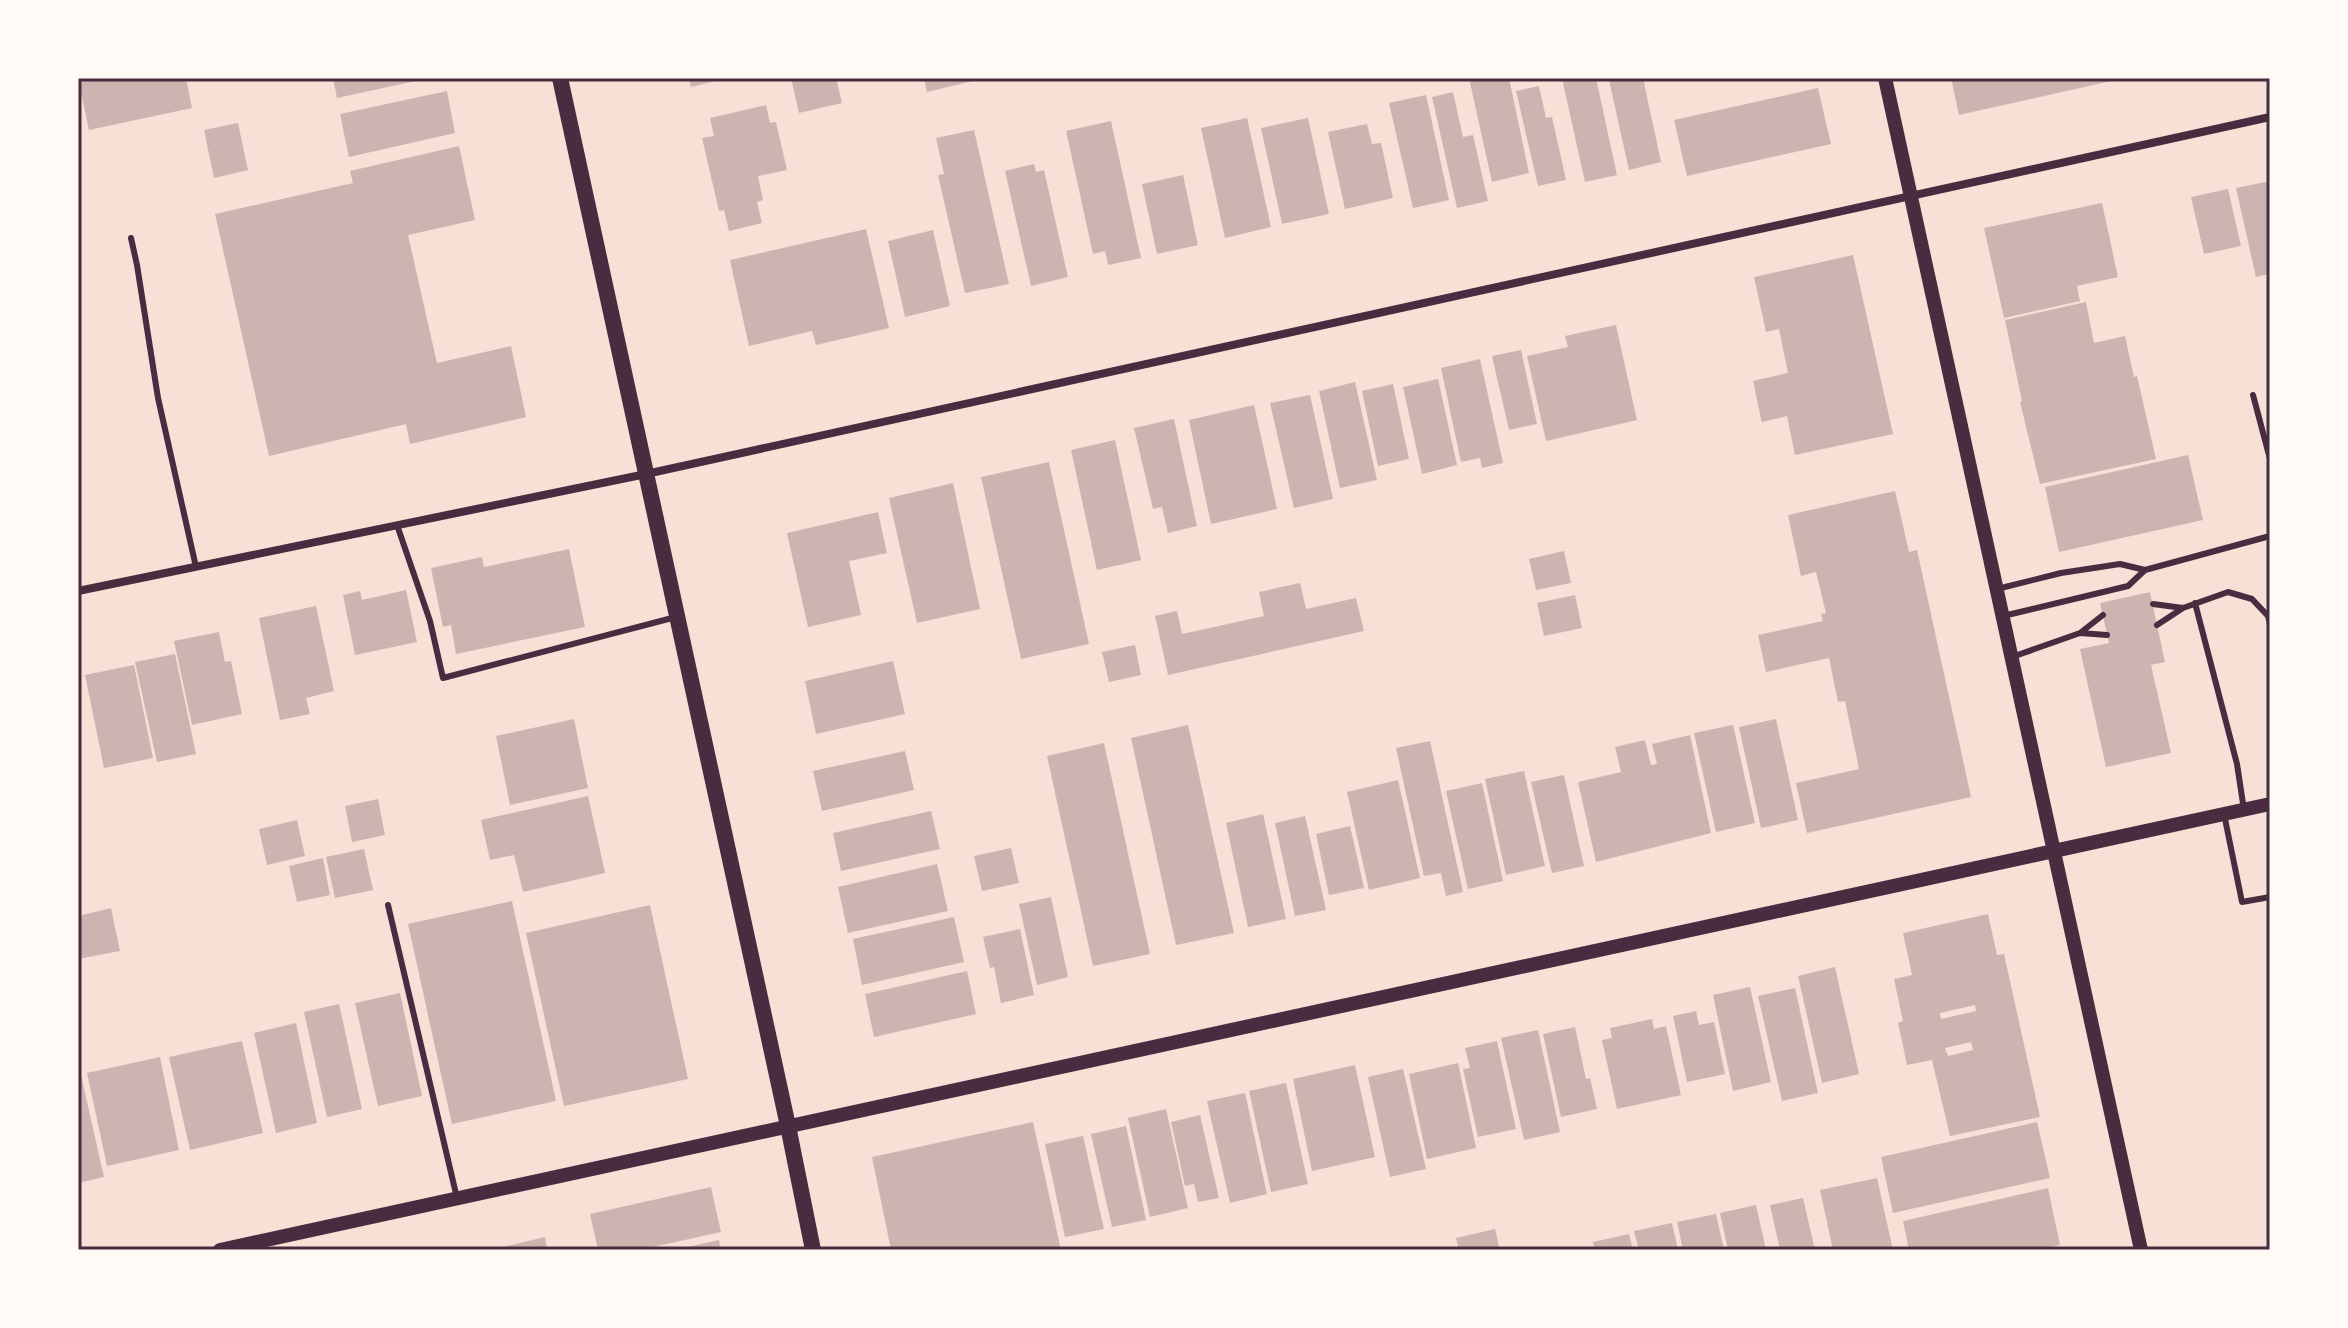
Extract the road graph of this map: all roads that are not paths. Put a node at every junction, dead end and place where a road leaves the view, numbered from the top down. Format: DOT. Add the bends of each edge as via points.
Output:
graph roads {
  1 [pos="560,78"];
  2 [pos="1885,78"];
  3 [pos="2270,117"];
  4 [pos="1911,198"];
  5 [pos="131,238"];
  6 [pos="2253,395"];
  7 [pos="2270,459"];
  8 [pos="646,474"];
  9 [pos="397,525"];
  10 [pos="2270,536"];
  11 [pos="196,567"];
  12 [pos="2145,570"];
  13 [pos="1997,589"];
  14 [pos="78,591"];
  15 [pos="2195,603"];
  16 [pos="2153,604"];
  17 [pos="2183,608"];
  18 [pos="2103,615"];
  19 [pos="677,616"];
  20 [pos="2003,616"];
  21 [pos="2270,624"];
  22 [pos="2157,625"];
  23 [pos="2080,633"];
  24 [pos="2107,635"];
  25 [pos="2012,657"];
  26 [pos="2270,804"];
  27 [pos="2244,810"];
  28 [pos="2224,814"];
  29 [pos="2054,851"];
  30 [pos="2270,897"];
  31 [pos="388,905"];
  32 [pos="788,1126"];
  33 [pos="457,1198"];
  34 [pos="220,1250"];
  35 [pos="813,1250"];
  36 [pos="2141,1250"];
  1 -- 8 [label="main road"];
  2 -- 4 [label="street"];
  3 -- 4 [label="street"];
  4 -- 8 [label="street"];
  4 -- 13 [label="street"];
  5 -- 11 [label="lane" via="158,398"];
  6 -- 7 [label="lane"];
  8 -- 9 [label="street"];
  8 -- 19 [label="main road"];
  9 -- 11 [label="street"];
  9 -- 19 [label="lane" via="443,678"];
  10 -- 12 [label="lane"];
  11 -- 14 [label="street"];
  12 -- 13 [label="lane" via="2120,564"];
  12 -- 20 [label="lane" via="2128,586"];
  13 -- 20 [label="street"];
  15 -- 17 [label="lane"];
  15 -- 21 [label="lane" via="2228,592 2252,599"];
  15 -- 27 [label="lane"];
  16 -- 17 [label="lane"];
  17 -- 22 [label="lane"];
  18 -- 23 [label="lane"];
  19 -- 32 [label="main road"];
  20 -- 25 [label="street"];
  23 -- 24 [label="lane"];
  23 -- 25 [label="lane"];
  25 -- 29 [label="street"];
  26 -- 27 [label="street"];
  27 -- 28 [label="street"];
  28 -- 29 [label="street"];
  28 -- 30 [label="lane" via="2242,902"];
  29 -- 32 [label="street"];
  29 -- 36 [label="street"];
  31 -- 33 [label="lane"];
  32 -- 33 [label="street"];
  32 -- 35 [label="main road"];
  33 -- 34 [label="street"];
}
